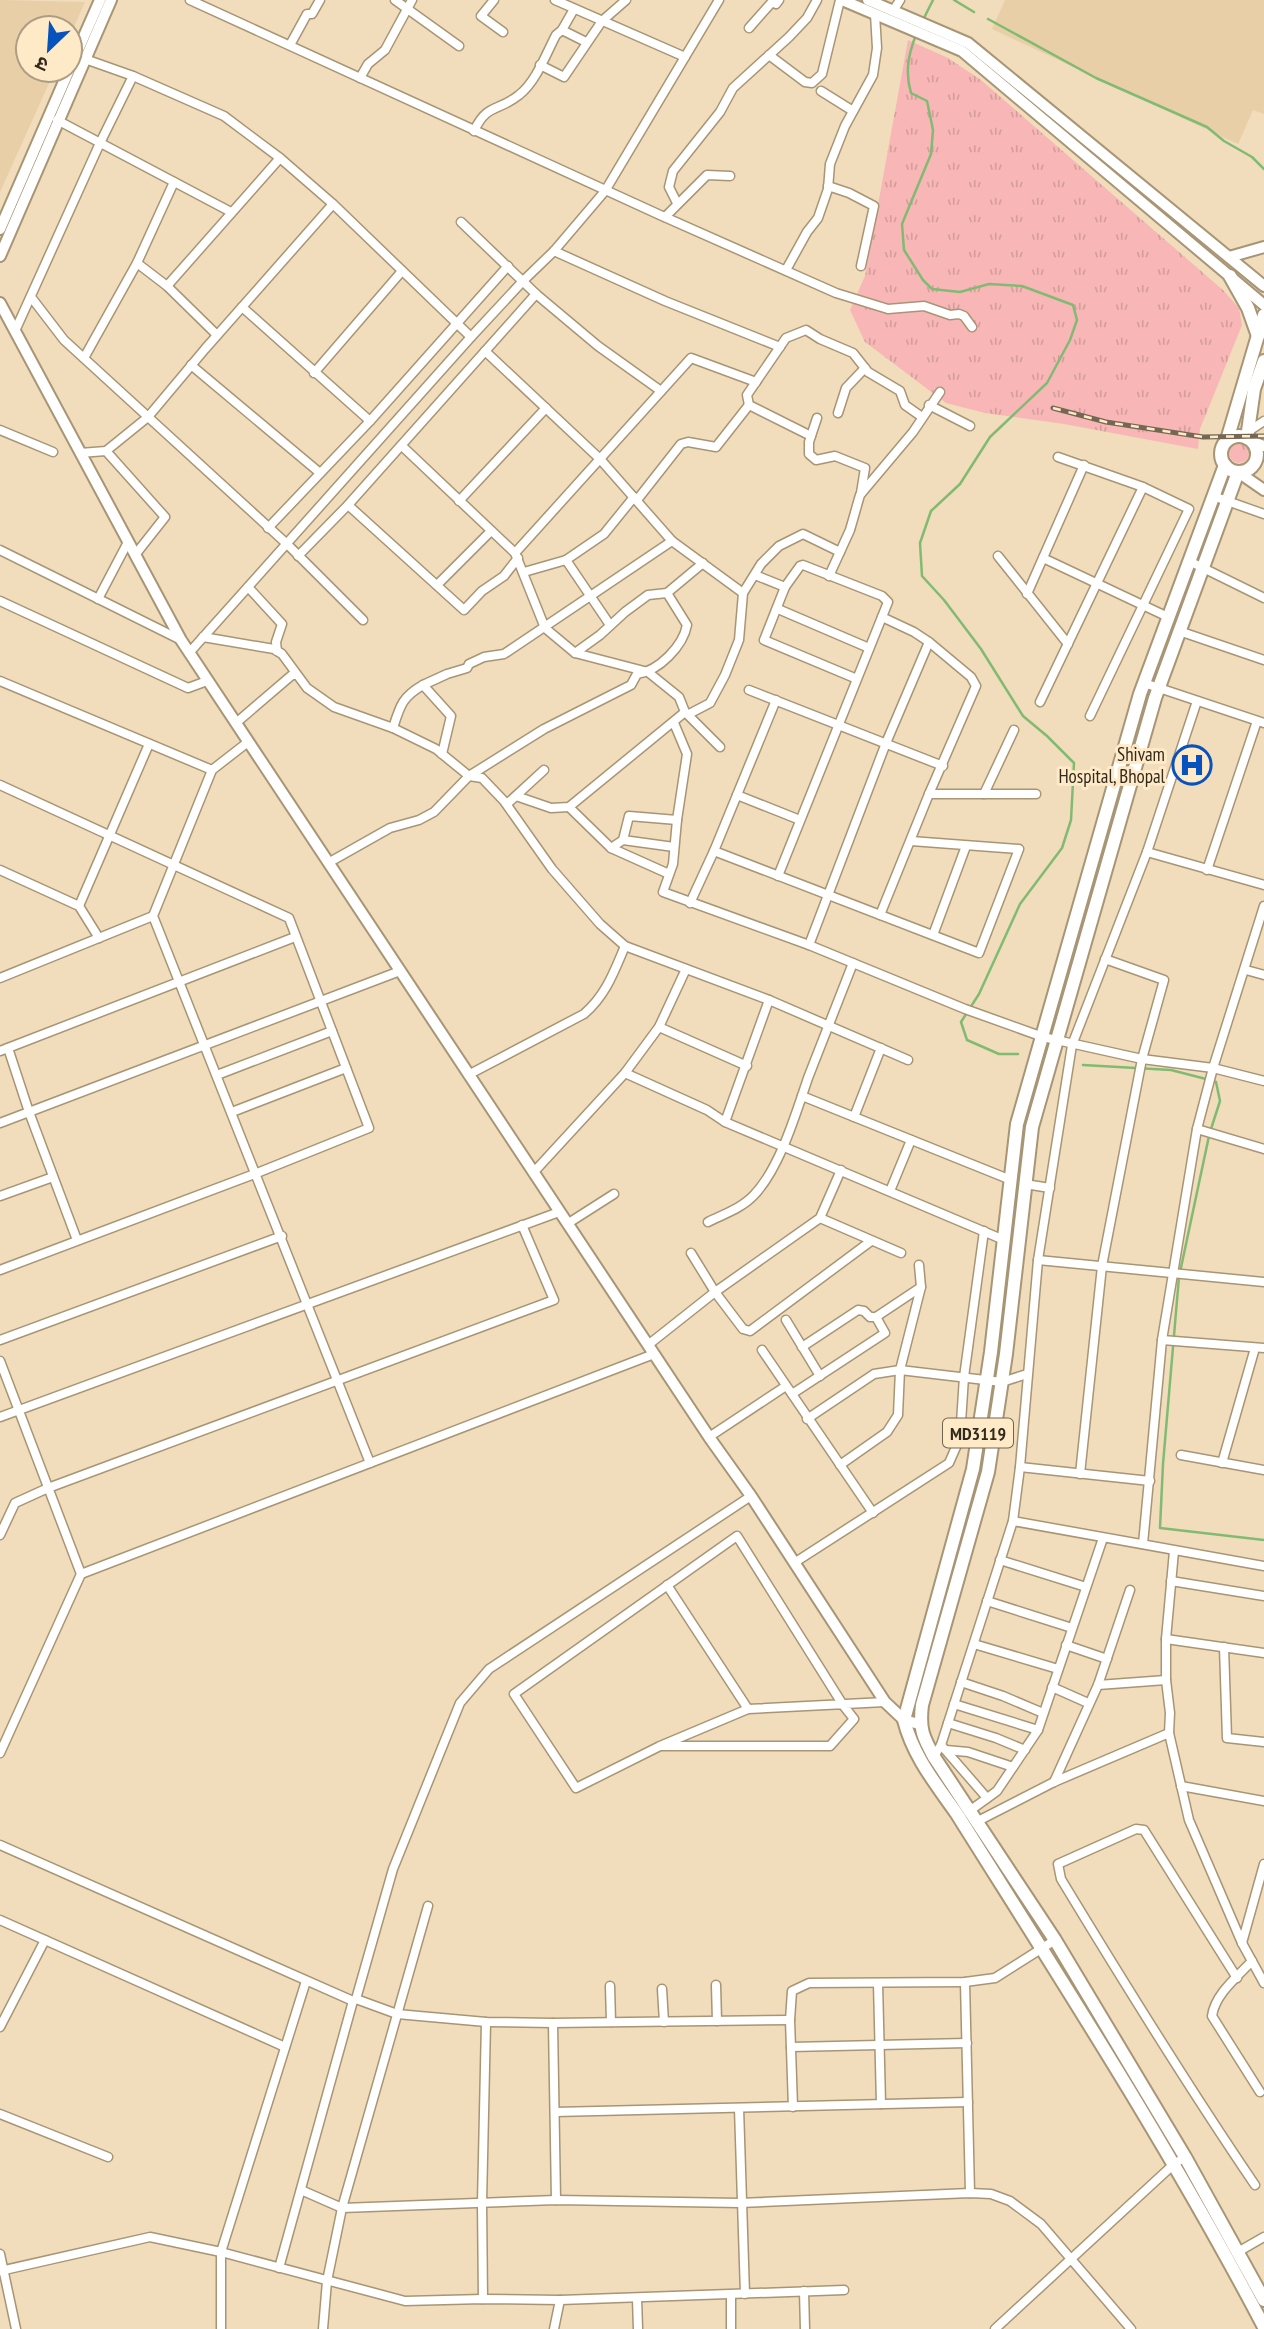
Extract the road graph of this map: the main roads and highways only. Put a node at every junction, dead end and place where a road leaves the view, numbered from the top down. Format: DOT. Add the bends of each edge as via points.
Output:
graph roads {
  1 [pos="1230,276"];
  2 [pos="1264,315"];
  3 [pos="1258,336"];
  4 [pos="1264,361"];
  5 [pos="1253,439"];
  6 [pos="1227,440"];
  7 [pos="1225,465"];
  8 [pos="1238,472"];
  9 [pos="968,1817"];
  10 [pos="1180,2161"];
  11 [pos="1233,2255"];
  12 [pos="1264,2300"];
  13 [pos="1264,2328"];
  1 -- 3 [label="main road"];
  2 -- 3 [label="main road"];
  3 -- 6 [label="main road"];
  4 -- 5 [label="main road" via="1254,389"];
  5 -- 6 [label="main road" via="1234,436"];
  5 -- 8 [label="main road" via="1254,462"];
  6 -- 7 [label="main road" via="1221,452"];
  7 -- 8 [label="main road"];
  7 -- 9 [label="main road, MD3119" via="1144,683 1017,1125 973,1469 904,1720 923,1766"];
  8 -- 9 [label="main road, MD3119" via="1158,688 1032,1128 988,1472 919,1724"];
  9 -- 10 [label="main road" via="1041,1949"];
  9 -- 10 [label="main road" via="1055,1940"];
  10 -- 11 [label="main road"];
  11 -- 12 [label="main road"];
  11 -- 13 [label="main road"];
}
